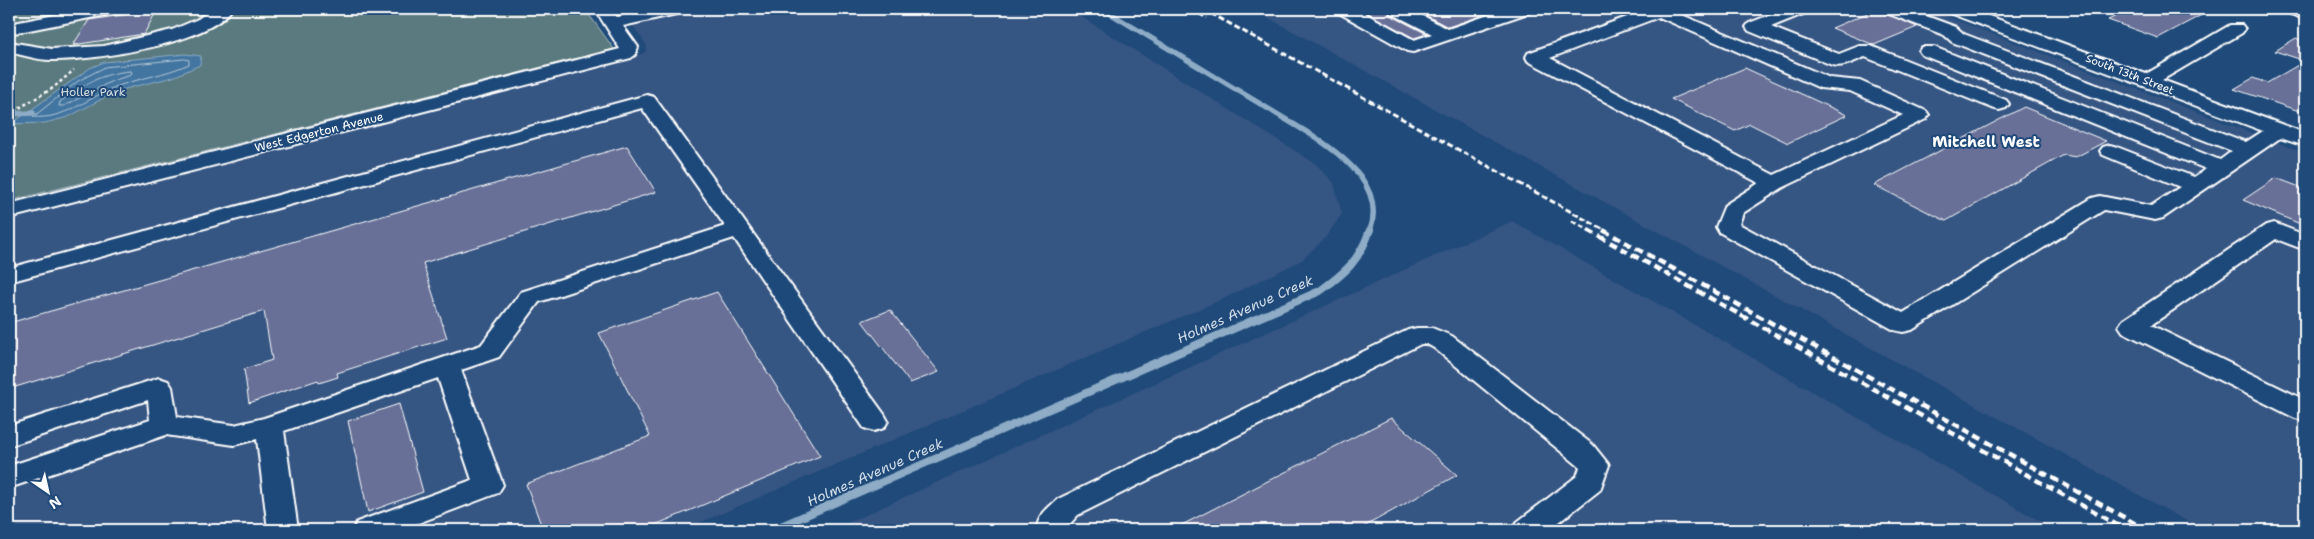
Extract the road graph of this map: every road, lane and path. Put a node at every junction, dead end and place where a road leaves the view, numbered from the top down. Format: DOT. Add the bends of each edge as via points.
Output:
graph roads {
  1 [pos="110,9"];
  2 [pos="223,9"];
  3 [pos="603,9"];
  4 [pos="675,9"];
  5 [pos="1345,9"];
  6 [pos="1397,9"];
  7 [pos="1522,9"];
  8 [pos="1800,9"];
  9 [pos="1892,9"];
  10 [pos="1955,9"];
  11 [pos="2294,9"];
  12 [pos="1496,12"];
  13 [pos="2305,14"];
  14 [pos="1979,18"];
  15 [pos="613,23"];
  16 [pos="2236,29"];
  17 [pos="9,30"];
  18 [pos="1446,35"];
  19 [pos="1954,35"];
  20 [pos="9,47"];
  21 [pos="104,50"];
  22 [pos="1928,51"];
  23 [pos="1900,64"];
  24 [pos="2146,81"];
  25 [pos="1854,85"];
  26 [pos="1999,104"];
  27 [pos="9,114"];
  28 [pos="2278,130"];
  29 [pos="2305,140"];
  30 [pos="2247,150"];
  31 [pos="2110,151"];
  32 [pos="2220,167"];
  33 [pos="1774,183"];
  34 [pos="2195,185"];
  35 [pos="9,211"];
  36 [pos="738,229"];
  37 [pos="2305,243"];
  38 [pos="9,275"];
  39 [pos="447,366"];
  40 [pos="2305,411"];
  41 [pos="874,421"];
  42 [pos="165,425"];
  43 [pos="270,426"];
  44 [pos="9,436"];
  45 [pos="9,477"];
  46 [pos="282,530"];
  47 [pos="368,530"];
  48 [pos="1052,530"];
  49 [pos="1528,530"];
  1 -- 17 [label="street"];
  2 -- 21 [label="street" via="204,23 178,34"];
  3 -- 15 [label="street"];
  4 -- 15 [label="street"];
  5 -- 18 [label="street" via="1413,47"];
  6 -- 18 [label="street"];
  7 -- 12 [label="street"];
  8 -- 23 [label="street" via="1755,27 1839,61 1865,50"];
  9 -- 19 [label="street"];
  10 -- 14 [label="street, South 13th Street"];
  11 -- 13 [label="street"];
  12 -- 18 [label="street"];
  14 -- 19 [label="street"];
  14 -- 24 [label="street, South 13th Street"];
  15 -- 35 [label="street, West Edgerton Avenue" via="628,43 629,51 607,59"];
  16 -- 24 [label="street"];
  19 -- 22 [label="street"];
  19 -- 30 [label="street"];
  20 -- 21 [label="street" via="52,54"];
  21 -- 27 [label="path" via="53,88"];
  22 -- 23 [label="street"];
  22 -- 32 [label="street"];
  23 -- 25 [label="street"];
  23 -- 26 [label="street"];
  24 -- 28 [label="street, South 13th Street"];
  25 -- 33 [label="street" via="1919,115"];
  25 -- 33 [label="street" via="1827,84 1659,11 1535,58"];
  28 -- 29 [label="street, South 13th Street"];
  28 -- 30 [label="street"];
  30 -- 32 [label="street"];
  31 -- 34 [label="street"];
  32 -- 34 [label="street"];
  33 -- 34 [label="street" via="1733,210 1726,227 1903,324 2100,203 2155,213"];
  36 -- 38 [label="street" via="647,101"];
  36 -- 39 [label="street" via="530,297 490,351"];
  36 -- 41 [label="street"];
  37 -- 40 [label="street" via="2274,230 2132,326"];
  39 -- 43 [label="street"];
  39 -- 47 [label="street" via="488,484"];
  42 -- 43 [label="street" via="234,435"];
  42 -- 44 [label="street" via="159,387"];
  42 -- 45 [label="street"];
  43 -- 46 [label="street"];
  48 -- 49 [label="street" via="1052,523 1068,506 1417,336 1432,336 1583,452 1595,465 1590,482"];
}
